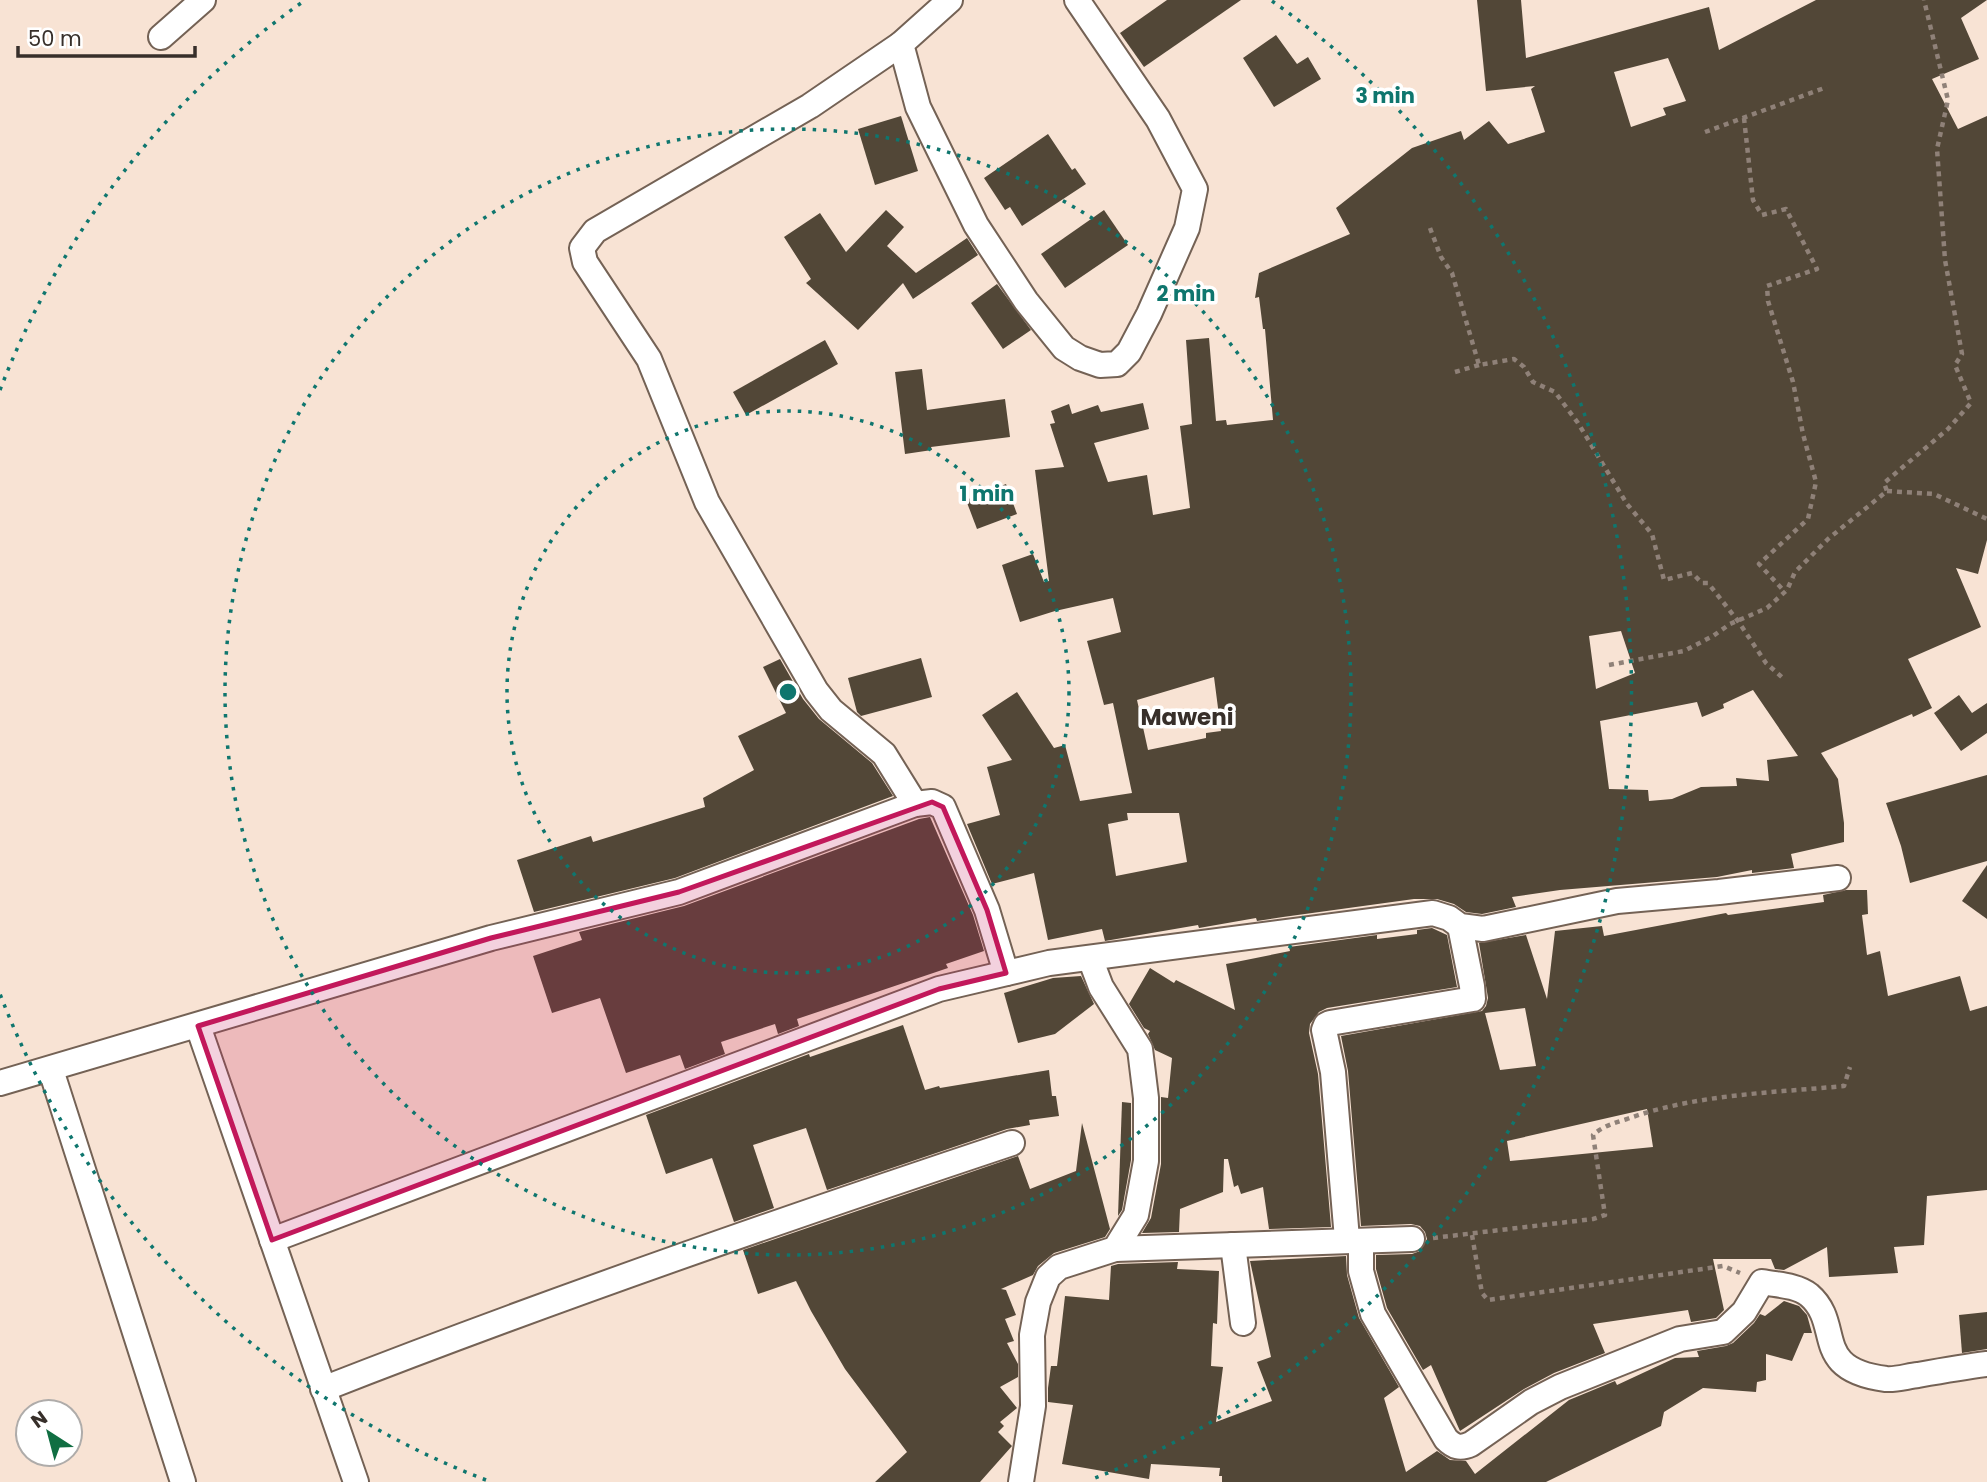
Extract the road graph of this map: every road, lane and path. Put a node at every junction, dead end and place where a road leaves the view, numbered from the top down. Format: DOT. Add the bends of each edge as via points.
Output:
graph roads {
  1 [pos="203,0"];
  2 [pos="950,0"];
  3 [pos="1077,0"];
  4 [pos="1924,0"];
  5 [pos="161,37"];
  6 [pos="901,44"];
  7 [pos="1827,87"];
  8 [pos="1744,118"];
  9 [pos="1705,132"];
  10 [pos="1430,228"];
  11 [pos="1479,365"];
  12 [pos="1455,372"];
  13 [pos="1887,491"];
  14 [pos="1987,519"];
  15 [pos="1785,593"];
  16 [pos="1738,621"];
  17 [pos="1609,664"];
  18 [pos="1784,678"];
  19 [pos="915,804"];
  20 [pos="1838,878"];
  21 [pos="1460,926"];
  22 [pos="1090,958"];
  23 [pos="1006,973"];
  24 [pos="198,1026"];
  25 [pos="1850,1067"];
  26 [pos="51,1070"];
  27 [pos="0,1083"];
  28 [pos="1012,1143"];
  29 [pos="1472,1235"];
  30 [pos="1412,1239"];
  31 [pos="272,1240"];
  32 [pos="1354,1241"];
  33 [pos="1233,1245"];
  34 [pos="1115,1249"];
  35 [pos="1762,1282"];
  36 [pos="1243,1323"];
  37 [pos="1987,1364"];
  38 [pos="323,1389"];
  39 [pos="183,1482"];
  40 [pos="356,1482"];
  41 [pos="1021,1482"];
  1 -- 5 [label="street"];
  2 -- 6 [label="street"];
  3 -- 6 [label="street" via="1158,119 1195,190 1187,228 1149,314 1129,352 1117,364 1100,365 1064,348 1026,301 976,225 918,107"];
  4 -- 13 [label="path" via="1948,100 1937,149 1942,222 1962,354 1955,365 1971,403 1948,429 1884,483"];
  6 -- 19 [label="street" via="810,106 595,231 582,248 585,262 649,359 707,502 816,691 831,710 884,754"];
  7 -- 8 [label="path"];
  8 -- 9 [label="path"];
  8 -- 15 [label="path" via="1753,200 1762,215 1786,209 1817,269 1767,286 1816,482 1808,519 1759,564"];
  10 -- 11 [label="path" via="1452,273"];
  11 -- 12 [label="path"];
  11 -- 16 [label="path" via="1514,359 1534,382 1555,392 1627,504 1652,534 1664,580 1692,573 1708,583"];
  13 -- 14 [label="path" via="1934,494"];
  13 -- 15 [label="path" via="1828,538 1795,572"];
  15 -- 16 [label="path" via="1767,608"];
  16 -- 17 [label="path" via="1684,651"];
  16 -- 18 [label="path" via="1766,663"];
  19 -- 23 [label="street" via="932,802 943,807 987,909"];
  19 -- 24 [label="street" via="679,892 491,938"];
  20 -- 21 [label="street" via="1617,901 1483,929"];
  21 -- 22 [label="street" via="1433,913"];
  21 -- 32 [label="street" via="1473,999 1330,1023 1324,1030"];
  22 -- 23 [label="street"];
  22 -- 34 [label="street" via="1101,987 1140,1049 1146,1098 1146,1161 1136,1215"];
  23 -- 31 [label="street" via="939,989"];
  24 -- 26 [label="street"];
  24 -- 31 [label="street"];
  25 -- 29 [label="path" via="1844,1086 1762,1091 1658,1108 1601,1128 1593,1135 1605,1214"];
  26 -- 27 [label="street"];
  26 -- 39 [label="street"];
  28 -- 38 [label="street" via="471,1330"];
  29 -- 30 [label="path"];
  29 -- 35 [label="path" via="1482,1293 1488,1300 1723,1266"];
  30 -- 32 [label="street"];
  31 -- 38 [label="street"];
  32 -- 33 [label="street"];
  32 -- 35 [label="street" via="1373,1314 1454,1447 1471,1444 1531,1402 1571,1382 1679,1339 1723,1332 1744,1312"];
  33 -- 34 [label="street"];
  33 -- 36 [label="street"];
  34 -- 41 [label="street" via="1059,1267 1048,1277 1032,1335 1033,1406"];
  35 -- 37 [label="street" via="1811,1296 1839,1359 1864,1374 1889,1379"];
  38 -- 40 [label="street"];
}
